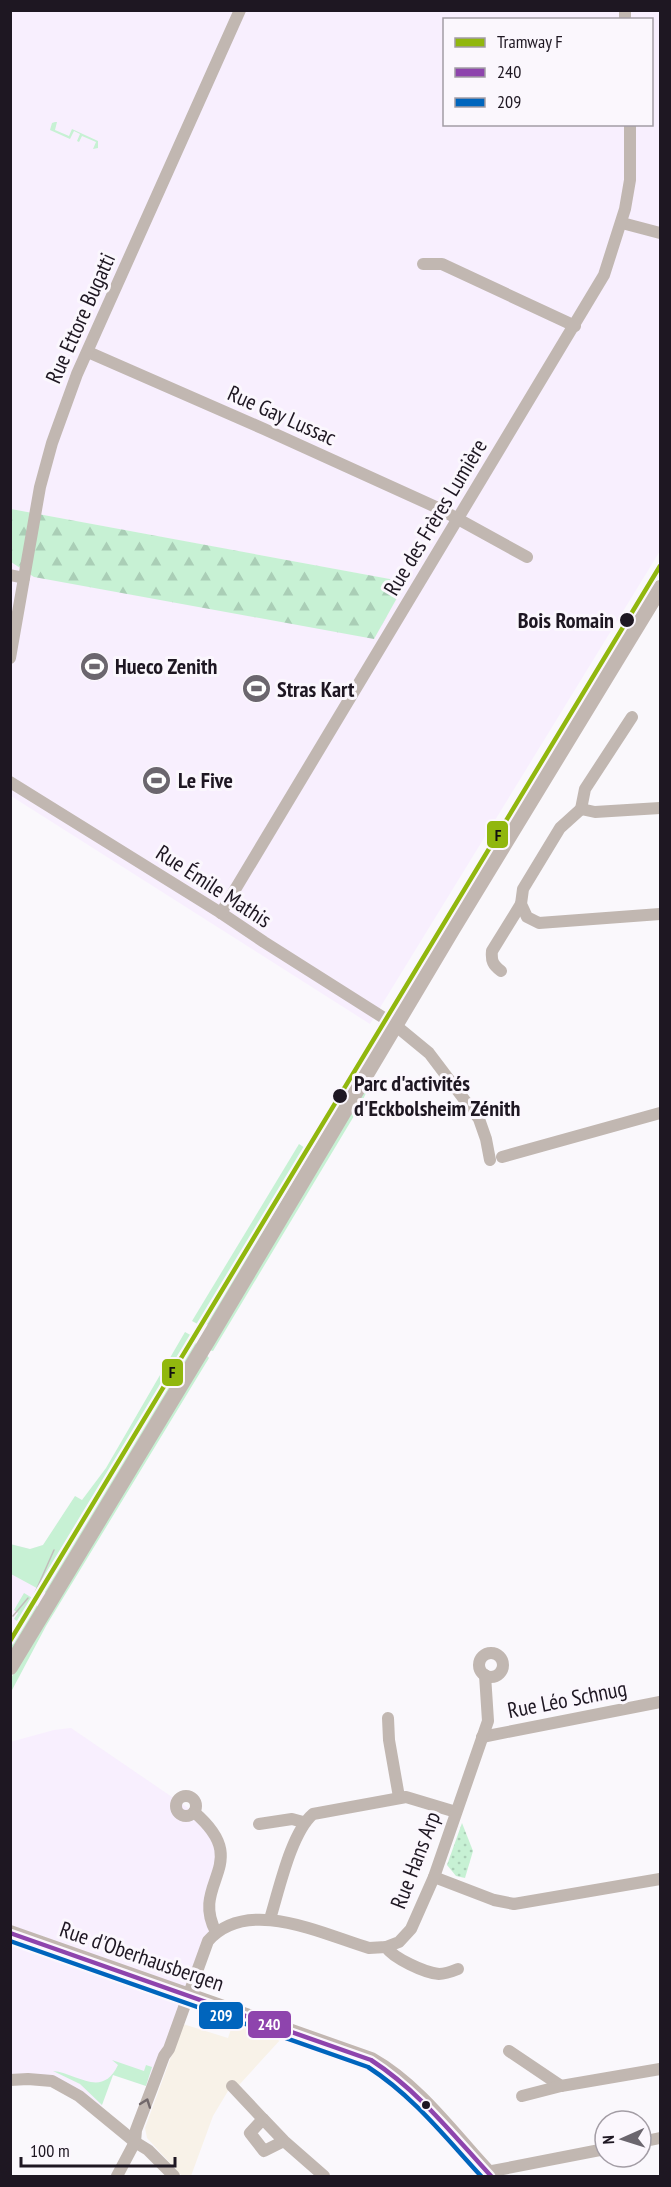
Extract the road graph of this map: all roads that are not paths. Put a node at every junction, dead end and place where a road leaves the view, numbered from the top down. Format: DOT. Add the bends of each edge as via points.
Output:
graph roads {
  1 [pos="240,10"];
  2 [pos="630,126"];
  3 [pos="622,223"];
  4 [pos="660,233"];
  5 [pos="423,264"];
  6 [pos="574,326"];
  7 [pos="88,351"];
  8 [pos="458,518"];
  9 [pos="527,557"];
  10 [pos="10,575"];
  11 [pos="24,578"];
  12 [pos="660,588"];
  13 [pos="10,658"];
  14 [pos="632,717"];
  15 [pos="10,782"];
  16 [pos="660,808"];
  17 [pos="581,809"];
  18 [pos="521,904"];
  19 [pos="221,913"];
  20 [pos="660,914"];
  21 [pos="501,971"];
  22 [pos="395,1025"];
  23 [pos="660,1113"];
  24 [pos="10,1666"];
  25 [pos="485,1676"];
  26 [pos="660,1702"];
  27 [pos="388,1718"];
  28 [pos="482,1737"];
  29 [pos="399,1797"];
  30 [pos="194,1812"];
  31 [pos="456,1812"];
  32 [pos="303,1822"];
  33 [pos="259,1824"];
  34 [pos="434,1877"];
  35 [pos="660,1879"];
  36 [pos="270,1919"];
  37 [pos="216,1932"];
  38 [pos="10,1933"];
  39 [pos="386,1947"];
  40 [pos="458,1969"];
  41 [pos="187,1996"];
  42 [pos="509,2051"];
  43 [pos="660,2069"];
  44 [pos="10,2080"];
  45 [pos="232,2086"];
  46 [pos="561,2086"];
  47 [pos="522,2096"];
  48 [pos="263,2119"];
  49 [pos="284,2141"];
  50 [pos="135,2142"];
  51 [pos="593,2153"];
  52 [pos="488,2175"];
  53 [pos="117,2176"];
  54 [pos="174,2176"];
  55 [pos="324,2176"];
  1 -- 7 [label="street, Rue Ettore Bugatti"];
  2 -- 3 [label="street, Rue des Frères Lumière" via="630,180"];
  3 -- 4 [label="street"];
  3 -- 6 [label="street, Rue des Frères Lumière" via="604,275"];
  5 -- 6 [label="street" via="442,264"];
  6 -- 8 [label="street, Rue des Frères Lumière"];
  7 -- 8 [label="street, Rue Gay Lussac"];
  7 -- 11 [label="street, Rue Ettore Bugatti" via="52,443"];
  8 -- 9 [label="street, Rue Gay Lussac"];
  8 -- 19 [label="street, Rue des Frères Lumière"];
  10 -- 11 [label="street"];
  11 -- 13 [label="street, Rue Ettore Bugatti"];
  12 -- 22 [label="main road"];
  14 -- 17 [label="street" via="585,789"];
  15 -- 19 [label="street, Rue Émile Mathis"];
  16 -- 17 [label="street" via="595,812"];
  17 -- 18 [label="street" via="560,828 523,889"];
  18 -- 20 [label="street" via="527,917 539,923"];
  18 -- 21 [label="street" via="492,951 494,966"];
  19 -- 22 [label="street, Rue Émile Mathis"];
  22 -- 23 [label="street, Rue Émile Mathis" via="429,1053 479,1119 496,1158"];
  22 -- 24 [label="main road"];
  25 -- 28 [label="street, Rue Hans Arp" via="488,1721"];
  26 -- 28 [label="street, Rue Léo Schnug"];
  27 -- 29 [label="street"];
  28 -- 31 [label="street, Rue Hans Arp"];
  29 -- 31 [label="street"];
  29 -- 32 [label="street" via="312,1814"];
  30 -- 37 [label="street" via="207,1824 221,1849 221,1864 208,1903"];
  31 -- 34 [label="street, Rue Hans Arp"];
  32 -- 33 [label="street" via="292,1819"];
  32 -- 36 [label="street"];
  34 -- 35 [label="street" via="514,1904"];
  34 -- 39 [label="street, Rue Hans Arp" via="411,1929 399,1942"];
  36 -- 37 [label="street" via="238,1922"];
  36 -- 39 [label="street" via="369,1948"];
  37 -- 41 [label="street" via="208,1941"];
  38 -- 41 [label="main road, Rue d'Oberhausbergen"];
  39 -- 40 [label="street" via="401,1961 439,1974"];
  50 -- 41 [label="street, one-way" via="136,2130"];
  41 -- 52 [label="main road, Rue d'Oberhausbergen" via="259,2019 389,2070"];
  42 -- 46 [label="street"];
  43 -- 46 [label="street"];
  44 -- 50 [label="street" via="52,2081 79,2096"];
  45 -- 48 [label="street"];
  46 -- 47 [label="street"];
  48 -- 49 [label="street"];
  48 -- 49 [label="street" via="250,2133 264,2151"];
  49 -- 55 [label="street"];
  50 -- 53 [label="street"];
  50 -- 54 [label="street"];
  51 -- 52 [label="street"];
}
